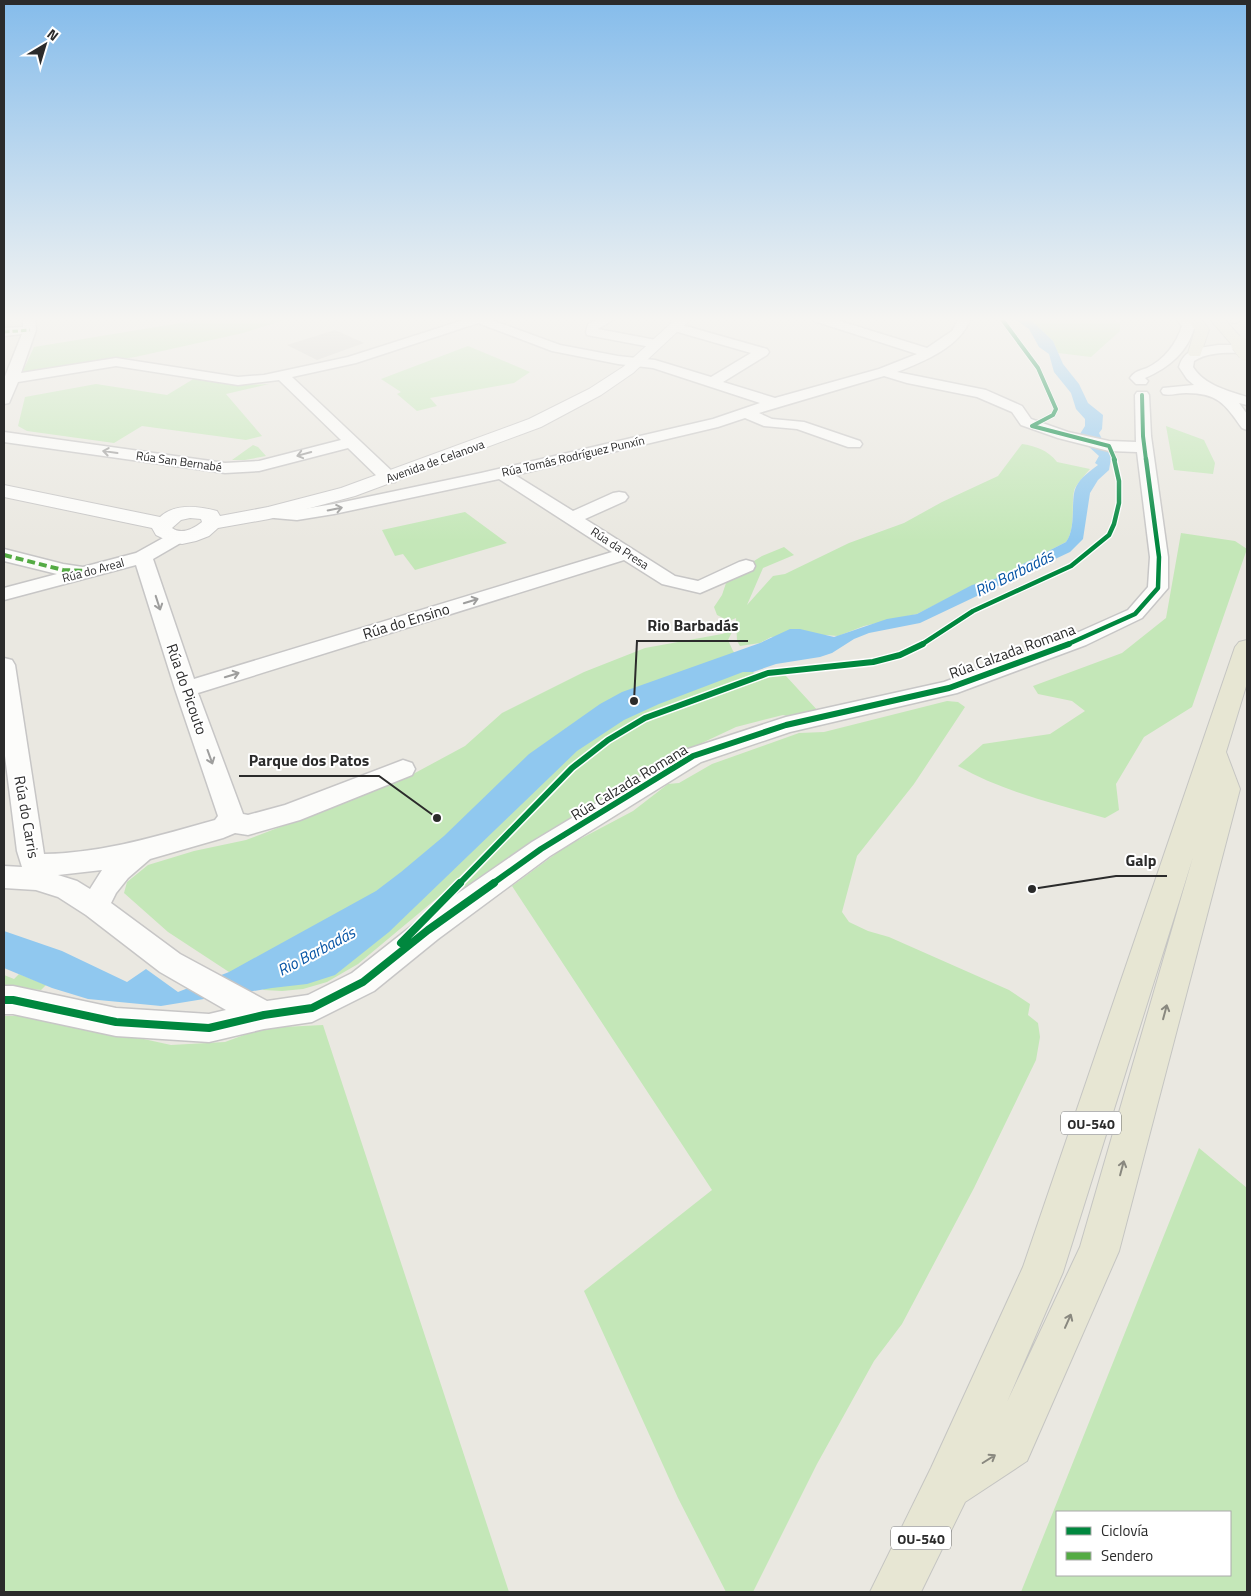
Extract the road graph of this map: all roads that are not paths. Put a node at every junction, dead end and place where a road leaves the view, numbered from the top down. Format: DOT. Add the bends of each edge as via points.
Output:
graph roads {
  1 [pos="300,392"];
  2 [pos="594,392"];
  3 [pos="744,392"];
  4 [pos="812,392"];
  5 [pos="979,392"];
  6 [pos="1141,392"];
  7 [pos="1149,392"];
  8 [pos="1168,392"];
  9 [pos="1208,392"];
  10 [pos="1218,394"];
  11 [pos="1247,401"];
  12 [pos="775,403"];
  13 [pos="746,413"];
  14 [pos="1247,425"];
  15 [pos="4,437"];
  16 [pos="352,442"];
  17 [pos="854,444"];
  18 [pos="1144,447"];
  19 [pos="502,473"];
  20 [pos="389,478"];
  21 [pos="4,492"];
  22 [pos="619,497"];
  23 [pos="269,513"];
  24 [pos="573,518"];
  25 [pos="212,523"];
  26 [pos="164,524"];
  27 [pos="178,537"];
  28 [pos="627,553"];
  29 [pos="4,555"];
  30 [pos="142,557"];
  31 [pos="746,566"];
  32 [pos="86,572"];
  33 [pos="4,594"];
  34 [pos="1247,647"];
  35 [pos="4,665"];
  36 [pos="1241,679"];
  37 [pos="186,689"];
  38 [pos="1213,753"];
  39 [pos="403,769"];
  40 [pos="230,822"];
  41 [pos="142,851"];
  42 [pos="35,872"];
  43 [pos="4,877"];
  44 [pos="96,907"];
  45 [pos="4,1000"];
  46 [pos="264,1015"];
  47 [pos="948,1484"];
  48 [pos="895,1592"];
  1 -- 16 [label="street"];
  2 -- 20 [label="street, Avenida de Celanova" via="544,419"];
  3 -- 12 [label="street"];
  4 -- 12 [label="street, Rúa Tomás Rodríguez Punxín"];
  5 -- 18 [label="street" via="1017,409 1032,426 1109,446"];
  6 -- 18 [label="street, Rúa Calzada Romana"];
  7 -- 8 [label="street" via="1157,397"];
  9 -- 10 [label="street"];
  10 -- 11 [label="street"];
  10 -- 14 [label="street" via="1239,411"];
  12 -- 13 [label="street, Rúa Tomás Rodríguez Punxín"];
  13 -- 17 [label="street" via="769,423 799,425"];
  13 -- 19 [label="street, Rúa Tomás Rodríguez Punxín"];
  16 -- 15 [label="street, Rúa San Bernabé, one-way" via="259,466 232,468"];
  16 -- 20 [label="street"];
  18 -- 46 [label="street, Rúa Calzada Romana" via="1159,558 1158,588 1135,614 1079,640 949,688 786,725 693,756 541,849 428,930 363,982 312,1008"];
  23 -- 19 [label="street, Rúa Tomás Rodríguez Punxín, one-way" via="311,513"];
  19 -- 24 [label="street, Rúa da Presa"];
  20 -- 23 [label="street, Avenida de Celanova"];
  21 -- 26 [label="street"];
  22 -- 24 [label="street"];
  23 -- 25 [label="street, Avenida de Celanova"];
  24 -- 28 [label="street, Rúa da Presa"];
  25 -- 26 [label="street" via="210,515 198,512 174,516"];
  25 -- 27 [label="street, Avenida de Celanova" via="198,533"];
  26 -- 27 [label="street" via="162,528 166,534"];
  27 -- 30 [label="street, Rúa do Areal"];
  28 -- 31 [label="street, Rúa da Presa" via="669,580 700,587"];
  37 -- 28 [label="street, Rúa do Ensino, one-way"];
  29 -- 32 [label="street" via="63,570"];
  30 -- 32 [label="street, Rúa do Areal"];
  30 -- 37 [label="street, Rúa do Picouto, one-way"];
  32 -- 33 [label="street, Rúa do Areal"];
  34 -- 36 [label="main road, OU-540"];
  35 -- 42 [label="street, Rúa do Carris"];
  36 -- 38 [label="main road, OU-540"];
  37 -- 40 [label="street, Rúa do Picouto, one-way" via="231,816"];
  38 -- 47 [label="main road, OU-540" via="1042,1272"];
  47 -- 38 [label="main road, one-way" via="1012,1445 1099,1251 1226,789"];
  39 -- 40 [label="street" via="291,813 248,825"];
  40 -- 41 [label="street" via="223,828"];
  41 -- 42 [label="street" via="100,862"];
  41 -- 44 [label="street" via="118,870 104,887"];
  42 -- 43 [label="street"];
  42 -- 44 [label="street"];
  44 -- 46 [label="street" via="170,962"];
  45 -- 46 [label="street, Rúa Calzada Romana" via="116,1022 200,1028"];
  47 -- 48 [label="main road, OU-540"];
}
